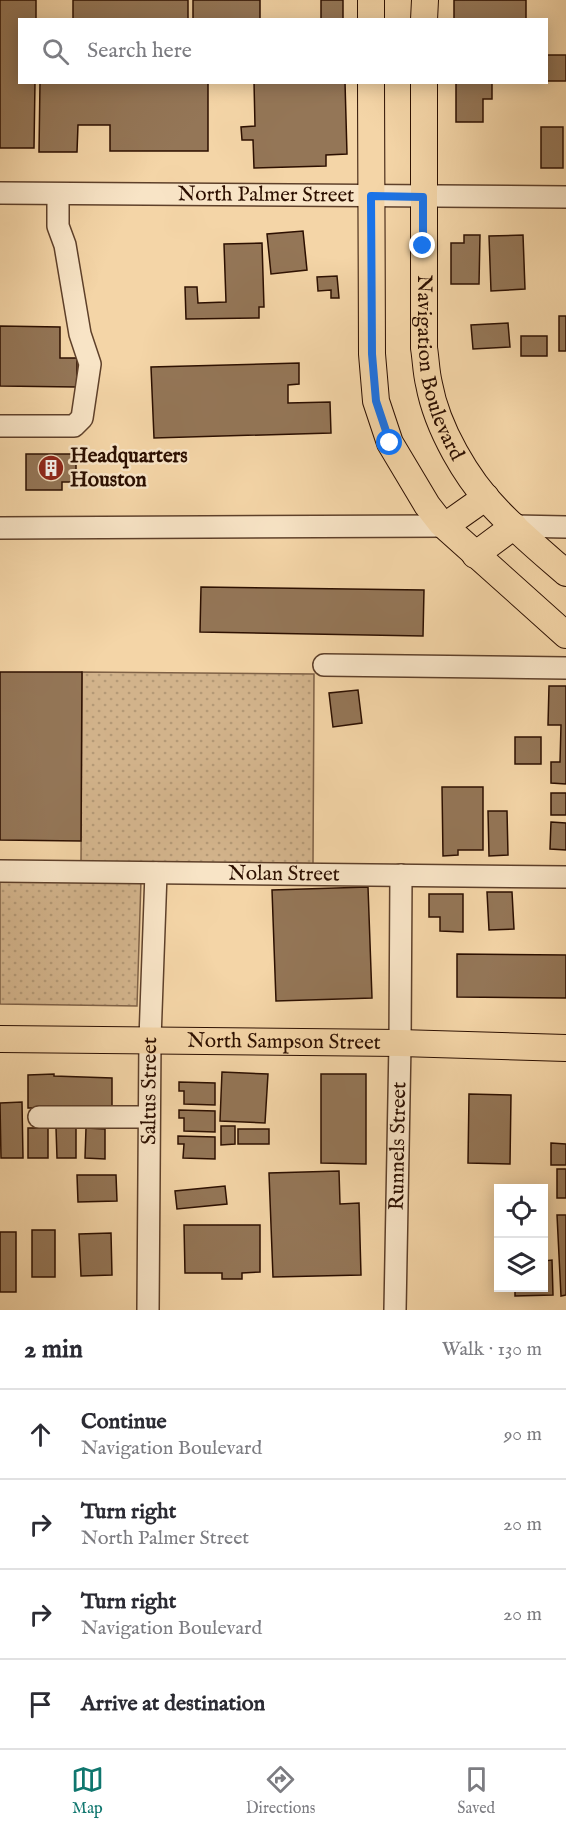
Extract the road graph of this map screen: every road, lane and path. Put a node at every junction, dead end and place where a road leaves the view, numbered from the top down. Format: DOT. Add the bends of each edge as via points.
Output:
graph roads {
  1 [pos="371,0"];
  2 [pos="425,0"];
  3 [pos="371,18"];
  4 [pos="424,18"];
  5 [pos="371,84"];
  6 [pos="424,84"];
  7 [pos="0,193"];
  8 [pos="58,194"];
  9 [pos="371,196"];
  10 [pos="423,197"];
  11 [pos="566,197"];
  12 [pos="0,426"];
  13 [pos="486,497"];
  14 [pos="445,526"];
  15 [pos="514,526"];
  16 [pos="566,527"];
  17 [pos="0,528"];
  18 [pos="475,555"];
  19 [pos="566,573"];
  20 [pos="553,613"];
  21 [pos="566,635"];
  22 [pos="324,665"];
  23 [pos="566,668"];
  24 [pos="0,871"];
  25 [pos="156,873"];
  26 [pos="401,875"];
  27 [pos="566,877"];
  28 [pos="0,1039"];
  29 [pos="150,1040"];
  30 [pos="400,1043"];
  31 [pos="566,1048"];
  32 [pos="39,1117"];
  33 [pos="149,1118"];
  34 [pos="148,1310"];
  35 [pos="394,1310"];
  1 -- 3 [label="main road"];
  2 -- 4 [label="main road"];
  5 -- 9 [label="main road"];
  6 -- 10 [label="main road, Navigation Boulevard"];
  7 -- 8 [label="street, North Palmer Street"];
  8 -- 9 [label="street, North Palmer Street"];
  8 -- 12 [label="street" via="58,226 90,364 82,418 75,426"];
  9 -- 10 [label="street, North Palmer Street"];
  9 -- 14 [label="main road" via="376,401 390,443 427,505"];
  10 -- 11 [label="street, North Palmer Street"];
  10 -- 13 [label="main road, Navigation Boulevard" via="424,348 429,385 455,453"];
  13 -- 14 [label="main road"];
  13 -- 15 [label="main road, Navigation Boulevard"];
  14 -- 17 [label="street"];
  14 -- 18 [label="main road"];
  15 -- 16 [label="street"];
  15 -- 18 [label="main road"];
  15 -- 19 [label="main road, Navigation Boulevard"];
  18 -- 20 [label="main road"];
  20 -- 21 [label="main road"];
  22 -- 23 [label="street"];
  24 -- 25 [label="street, Nolan Street"];
  25 -- 26 [label="street, Nolan Street"];
  25 -- 29 [label="street, Saltus Street"];
  26 -- 27 [label="street, Nolan Street"];
  26 -- 30 [label="street, Runnels Street"];
  28 -- 29 [label="main road, North Sampson Street"];
  29 -- 30 [label="main road, North Sampson Street"];
  29 -- 33 [label="street, Saltus Street"];
  30 -- 31 [label="main road, North Sampson Street"];
  30 -- 35 [label="street, Runnels Street"];
  32 -- 33 [label="street"];
  33 -- 34 [label="street, Saltus Street"];
}
